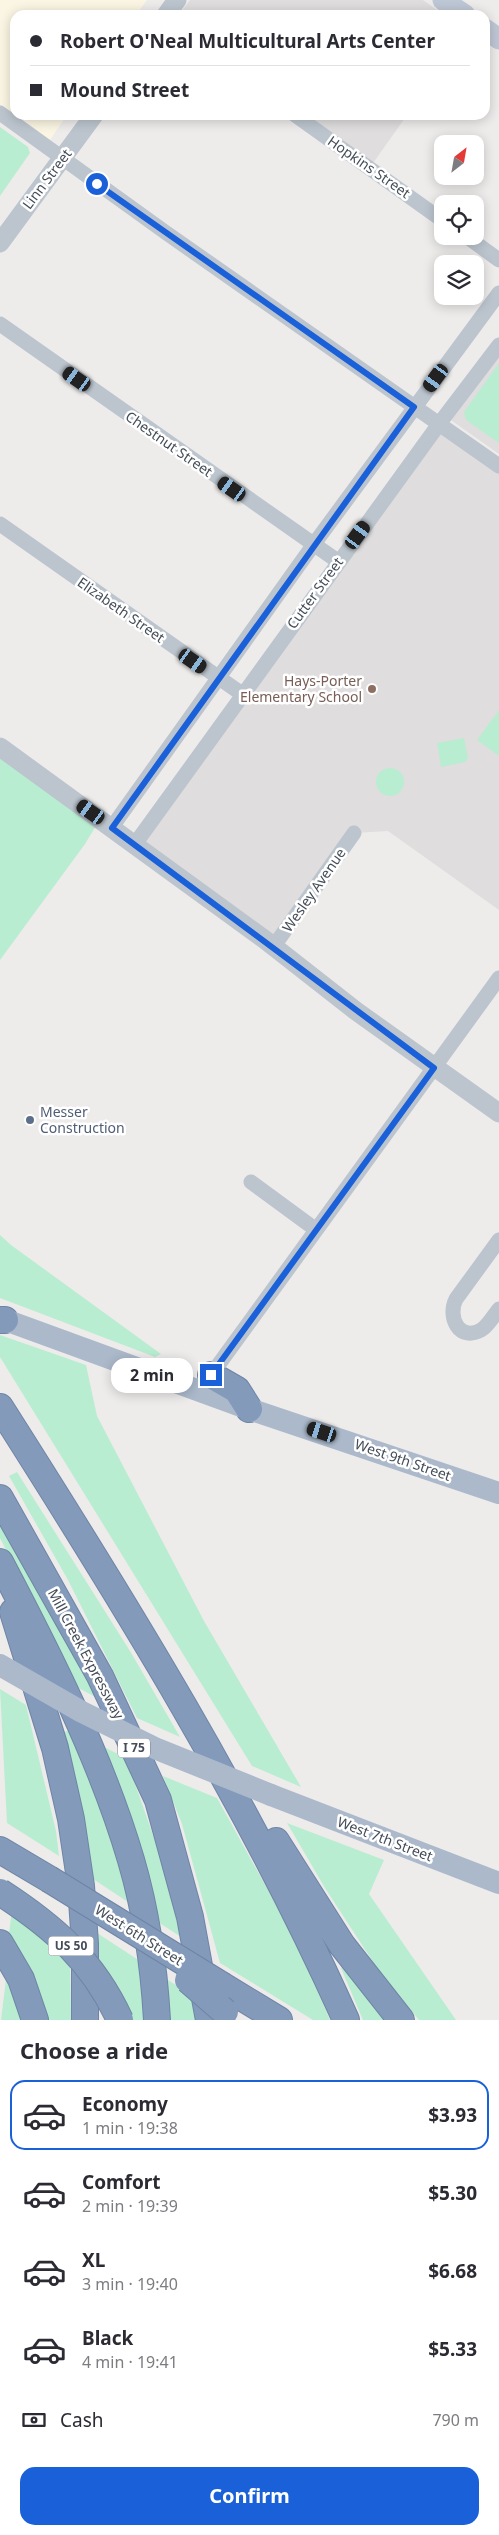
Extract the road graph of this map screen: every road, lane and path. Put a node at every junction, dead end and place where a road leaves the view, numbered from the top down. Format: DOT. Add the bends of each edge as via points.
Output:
graph roads {
  1 [pos="443,0"];
  2 [pos="458,10"];
  3 [pos="0,113"];
  4 [pos="90,120"];
  5 [pos="302,120"];
  6 [pos="63,159"];
  7 [pos="434,214"];
  8 [pos="0,243"];
  9 [pos="478,245"];
  10 [pos="499,260"];
  11 [pos="499,293"];
  12 [pos="0,324"];
  13 [pos="499,345"];
  14 [pos="414,407"];
  15 [pos="439,424"];
  16 [pos="499,466"];
  17 [pos="0,524"];
  18 [pos="314,544"];
  19 [pos="339,562"];
  20 [pos="220,679"];
  21 [pos="242,694"];
  22 [pos="0,747"];
  23 [pos="112,828"];
  24 [pos="354,833"];
  25 [pos="134,844"];
  26 [pos="274,946"];
  27 [pos="499,978"];
  28 [pos="434,1068"];
  29 [pos="499,1113"];
  30 [pos="251,1182"];
  31 [pos="315,1228"];
  32 [pos="499,1240"];
  33 [pos="499,1309"];
  34 [pos="2,1320"];
  35 [pos="211,1375"];
  36 [pos="0,1407"];
  37 [pos="249,1409"];
  38 [pos="499,1493"];
  39 [pos="0,1498"];
  40 [pos="0,1562"];
  41 [pos="0,1579"];
  42 [pos="0,1665"];
  43 [pos="204,1740"];
  44 [pos="0,1850"];
  45 [pos="0,1859"];
  46 [pos="49,1879"];
  47 [pos="499,1883"];
  48 [pos="0,1892"];
  49 [pos="4,1948"];
  50 [pos="223,2010"];
  51 [pos="36,2020"];
  52 [pos="86,2020"];
  53 [pos="120,2020"];
  54 [pos="157,2020"];
  55 [pos="279,2020"];
  56 [pos="346,2020"];
  57 [pos="401,2020"];
  1 -- 2 [label="main road"];
  3 -- 6 [label="street"];
  4 -- 6 [label="street, Linn Street"];
  5 -- 7 [label="street, Hopkins Street"];
  6 -- 8 [label="street, Linn Street"];
  6 -- 14 [label="street"];
  9 -- 10 [label="street"];
  11 -- 14 [label="street, Cutter Street"];
  12 -- 18 [label="street, Chestnut Street"];
  13 -- 15 [label="street, Cutter Street"];
  14 -- 15 [label="street"];
  14 -- 18 [label="street, Cutter Street"];
  15 -- 16 [label="street"];
  15 -- 19 [label="street, Cutter Street"];
  17 -- 20 [label="street, Elizabeth Street"];
  18 -- 19 [label="street, Chestnut Street"];
  18 -- 20 [label="street, Cutter Street"];
  19 -- 21 [label="street, Cutter Street"];
  20 -- 21 [label="street, Elizabeth Street"];
  20 -- 23 [label="street, Cutter Street"];
  21 -- 25 [label="street, Cutter Street"];
  22 -- 23 [label="street"];
  23 -- 25 [label="street"];
  24 -- 26 [label="street, Wesley Avenue"];
  25 -- 26 [label="street"];
  26 -- 28 [label="street"];
  27 -- 28 [label="street"];
  28 -- 29 [label="street"];
  28 -- 31 [label="street"];
  30 -- 31 [label="street"];
  31 -- 35 [label="street"];
  32 -- 33 [label="street" via="456,1299 452,1318 461,1330 473,1332 482,1329"];
  34 -- 37 [label="main road, West 9th Street"];
  35 -- 37 [label="highway" via="237,1390"];
  36 -- 43 [label="highway"];
  37 -- 38 [label="main road, West 9th Street"];
  39 -- 50 [label="highway, Mill Creek Expressway / I 75" via="100,1676 158,1800 190,1917"];
  40 -- 54 [label="highway" via="41,1640 88,1746 131,1859 143,1907"];
  41 -- 52 [label="highway" via="55,1748 71,1819 85,1935"];
  42 -- 47 [label="main road, West 7th Street, bridge" via="82,1712 157,1749"];
  43 -- 56 [label="highway" via="285,1892"];
  43 -- 57 [label="highway" via="256,1810 342,1945"];
  44 -- 46 [label="highway, West 6th Street"];
  45 -- 46 [label="highway"];
  46 -- 50 [label="highway, West 6th Street, bridge" via="113,1919"];
  48 -- 53 [label="highway, US 50, bridge" via="53,1928 72,1948 103,1986"];
  49 -- 51 [label="highway" via="22,1980"];
  50 -- 55 [label="highway"];
}
